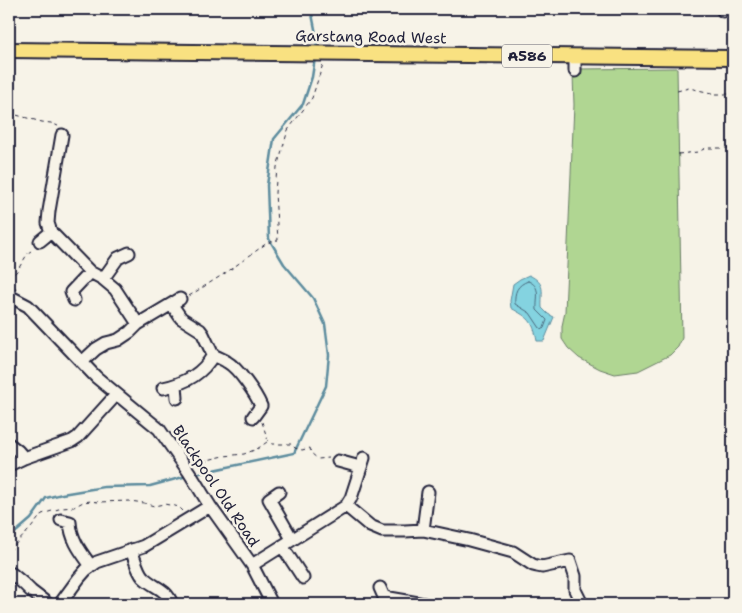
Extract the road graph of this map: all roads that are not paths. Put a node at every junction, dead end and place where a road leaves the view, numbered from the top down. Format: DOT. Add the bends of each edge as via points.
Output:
graph roads {
  1 [pos="9,50"];
  2 [pos="575,56"];
  3 [pos="733,58"];
  4 [pos="574,71"];
  5 [pos="62,135"];
  6 [pos="51,232"];
  7 [pos="40,240"];
  8 [pos="130,253"];
  9 [pos="90,272"];
  10 [pos="103,279"];
  11 [pos="69,294"];
  12 [pos="9,296"];
  13 [pos="138,324"];
  14 [pos="213,355"];
  15 [pos="82,362"];
  16 [pos="176,385"];
  17 [pos="163,388"];
  18 [pos="116,395"];
  19 [pos="177,398"];
  20 [pos="260,411"];
  21 [pos="9,444"];
  22 [pos="24,458"];
  23 [pos="338,460"];
  24 [pos="9,464"];
  25 [pos="280,492"];
  26 [pos="428,492"];
  27 [pos="210,506"];
  28 [pos="346,506"];
  29 [pos="70,520"];
  30 [pos="423,530"];
  31 [pos="287,542"];
  32 [pos="131,550"];
  33 [pos="252,565"];
  34 [pos="91,566"];
  35 [pos="12,571"];
  36 [pos="303,578"];
  37 [pos="381,596"];
  38 [pos="66,602"];
  39 [pos="48,604"];
  40 [pos="172,604"];
  41 [pos="272,604"];
  42 [pos="424,604"];
  43 [pos="582,604"];
  1 -- 2 [label="main road, Garstang Road West / A586"];
  2 -- 3 [label="main road, Garstang Road West / A586"];
  2 -- 4 [label="street"];
  5 -- 6 [label="street" via="57,188 49,212"];
  6 -- 7 [label="street"];
  6 -- 9 [label="street"];
  8 -- 10 [label="street" via="116,252"];
  9 -- 10 [label="street"];
  9 -- 11 [label="street"];
  10 -- 13 [label="street" via="115,289"];
  12 -- 15 [label="street, Blackpool Old Road" via="28,306"];
  13 -- 14 [label="street" via="176,302 181,318 204,334"];
  13 -- 15 [label="street" via="118,340 96,349"];
  14 -- 16 [label="street" via="200,372"];
  14 -- 20 [label="street" via="228,362 242,376 258,399"];
  15 -- 18 [label="street, Blackpool Old Road"];
  16 -- 17 [label="street"];
  16 -- 19 [label="street"];
  18 -- 22 [label="street" via="78,437"];
  18 -- 27 [label="street, Blackpool Old Road" via="159,429"];
  21 -- 22 [label="street"];
  22 -- 24 [label="street"];
  23 -- 28 [label="street" via="362,463"];
  25 -- 31 [label="street" via="264,499"];
  26 -- 30 [label="street"];
  27 -- 32 [label="street" via="144,546"];
  27 -- 33 [label="street, Blackpool Old Road"];
  28 -- 30 [label="street" via="370,526 382,531"];
  28 -- 31 [label="street"];
  29 -- 34 [label="street" via="74,540"];
  30 -- 43 [label="street" via="513,552 542,567 576,560 575,590"];
  31 -- 33 [label="street"];
  31 -- 36 [label="street"];
  32 -- 34 [label="street"];
  32 -- 40 [label="street" via="140,573 170,597"];
  33 -- 41 [label="street, Blackpool Old Road"];
  34 -- 38 [label="street" via="79,578"];
  35 -- 39 [label="street" via="31,592"];
  37 -- 42 [label="street"];
}
